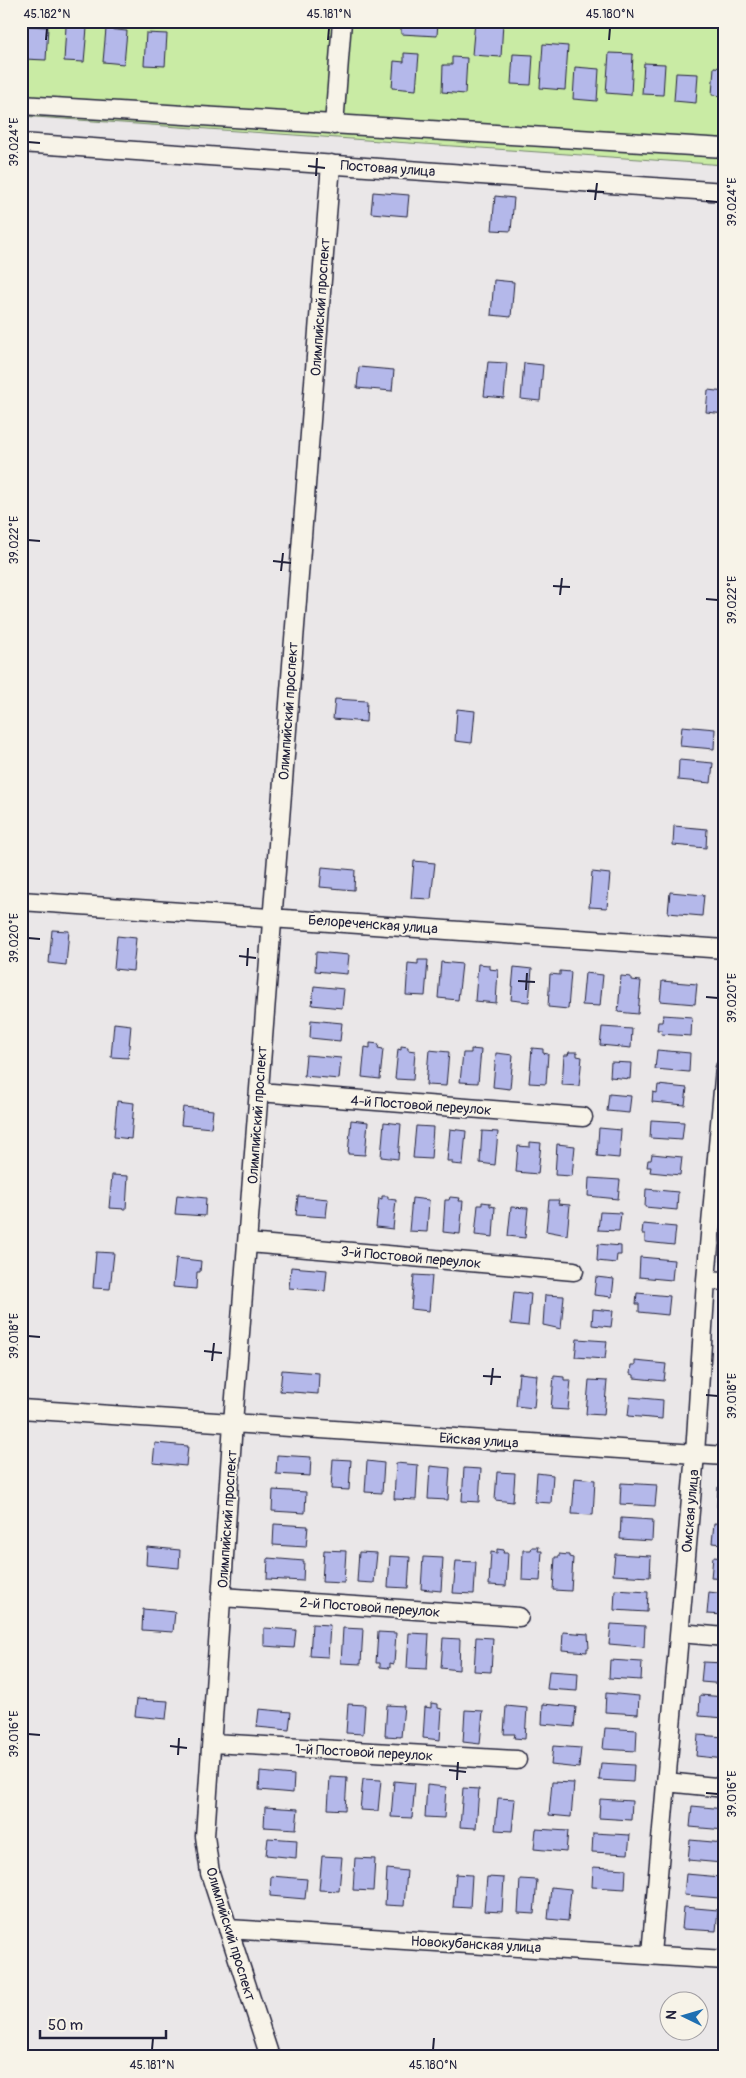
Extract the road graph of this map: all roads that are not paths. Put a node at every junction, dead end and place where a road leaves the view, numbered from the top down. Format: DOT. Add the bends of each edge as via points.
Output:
graph roads {
  1 [pos="342,21"];
  2 [pos="21,104"];
  3 [pos="334,125"];
  4 [pos="21,143"];
  5 [pos="725,148"];
  6 [pos="331,164"];
  7 [pos="725,192"];
  8 [pos="21,901"];
  9 [pos="272,917"];
  10 [pos="725,949"];
  11 [pos="725,1068"];
  12 [pos="259,1092"];
  13 [pos="583,1117"];
  14 [pos="722,1129"];
  15 [pos="247,1243"];
  16 [pos="574,1271"];
  17 [pos="706,1280"];
  18 [pos="725,1281"];
  19 [pos="21,1409"];
  20 [pos="233,1424"];
  21 [pos="695,1454"];
  22 [pos="725,1456"];
  23 [pos="221,1597"];
  24 [pos="519,1617"];
  25 [pos="680,1633"];
  26 [pos="725,1637"];
  27 [pos="212,1743"];
  28 [pos="517,1760"];
  29 [pos="666,1782"];
  30 [pos="725,1788"];
  31 [pos="228,1928"];
  32 [pos="652,1954"];
  33 [pos="725,1960"];
  34 [pos="270,2057"];
  1 -- 3 [label="street"];
  2 -- 3 [label="street"];
  3 -- 5 [label="street"];
  4 -- 6 [label="street, Постовая улица"];
  6 -- 7 [label="street, Постовая улица"];
  6 -- 9 [label="street, Олимпийский проспект"];
  8 -- 9 [label="street, Белореченская улица"];
  9 -- 10 [label="street, Белореченская улица"];
  9 -- 12 [label="street, Олимпийский проспект"];
  11 -- 14 [label="street, Омская улица"];
  12 -- 13 [label="street, 4-й Постовой переулок"];
  12 -- 15 [label="street, Олимпийский проспект"];
  14 -- 17 [label="street, Омская улица"];
  15 -- 16 [label="street, 3-й Постовой переулок"];
  15 -- 20 [label="street, Олимпийский проспект"];
  17 -- 18 [label="street"];
  17 -- 21 [label="street, Омская улица"];
  19 -- 20 [label="street, Ейская улица"];
  20 -- 21 [label="street, Ейская улица"];
  20 -- 23 [label="street, Олимпийский проспект"];
  21 -- 22 [label="street, Ейская улица"];
  21 -- 25 [label="street, Омская улица"];
  23 -- 24 [label="street, 2-й Постовой переулок"];
  23 -- 27 [label="street, Олимпийский проспект"];
  25 -- 26 [label="street"];
  25 -- 29 [label="street, Омская улица"];
  27 -- 28 [label="street, 1-й Постовой переулок"];
  27 -- 31 [label="street, Олимпийский проспект" via="206,1836 210,1873"];
  29 -- 30 [label="street"];
  29 -- 32 [label="street, Омская улица"];
  31 -- 32 [label="street, Новокубанская улица"];
  31 -- 34 [label="street, Олимпийский проспект"];
  32 -- 33 [label="street, Новокубанская улица"];
}
